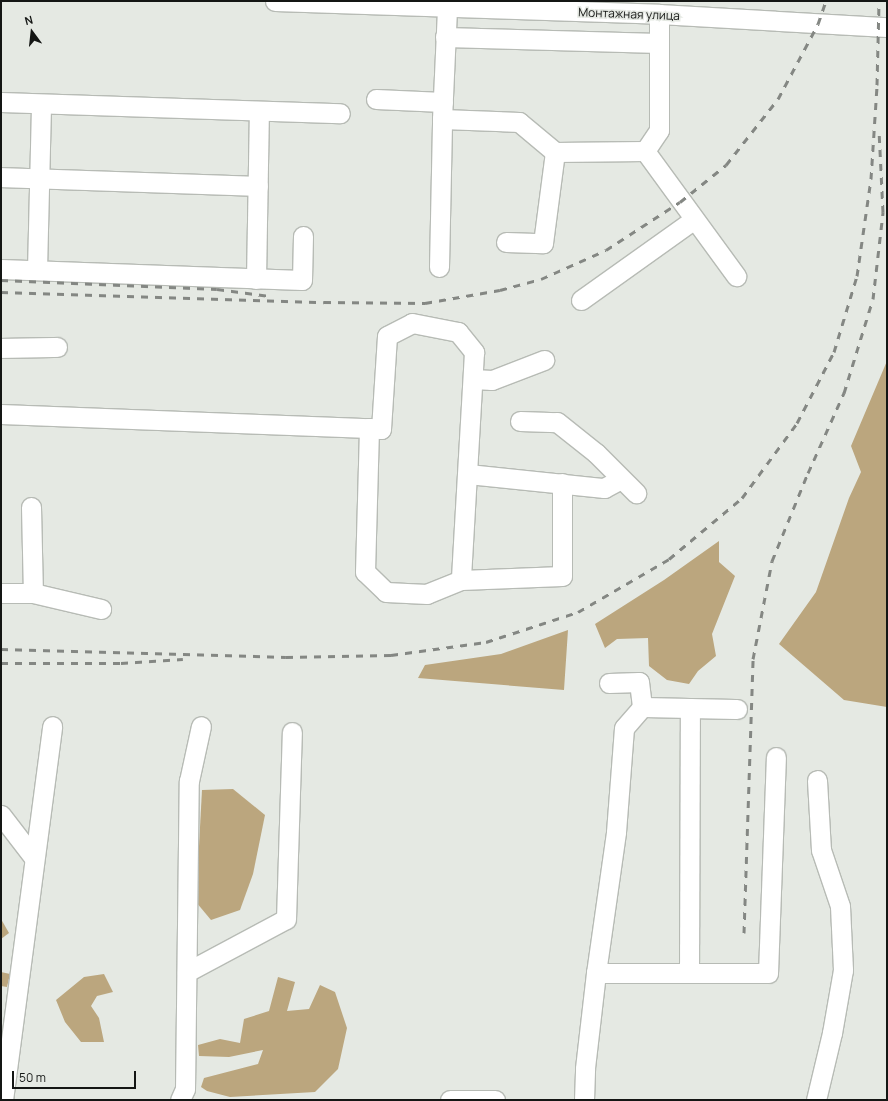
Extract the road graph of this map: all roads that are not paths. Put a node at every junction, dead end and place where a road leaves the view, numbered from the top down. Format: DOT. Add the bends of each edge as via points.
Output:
graph roads {
  1 [pos="275,1"];
  2 [pos="473,4"];
  3 [pos="447,7"];
  4 [pos="659,14"];
  5 [pos="887,27"];
  6 [pos="445,37"];
  7 [pos="659,43"];
  8 [pos="376,99"];
  9 [pos="1,102"];
  10 [pos="41,104"];
  11 [pos="259,111"];
  12 [pos="442,111"];
  13 [pos="340,113"];
  14 [pos="645,151"];
  15 [pos="555,152"];
  16 [pos="1,177"];
  17 [pos="39,179"];
  18 [pos="258,186"];
  19 [pos="694,220"];
  20 [pos="303,236"];
  21 [pos="506,242"];
  22 [pos="439,267"];
  23 [pos="1,269"];
  24 [pos="38,270"];
  25 [pos="736,276"];
  26 [pos="256,279"];
  27 [pos="581,300"];
  28 [pos="57,347"];
  29 [pos="1,348"];
  30 [pos="544,360"];
  31 [pos="473,379"];
  32 [pos="1,414"];
  33 [pos="520,421"];
  34 [pos="369,428"];
  35 [pos="468,474"];
  36 [pos="621,479"];
  37 [pos="562,483"];
  38 [pos="636,493"];
  39 [pos="31,507"];
  40 [pos="461,580"];
  41 [pos="1,593"];
  42 [pos="33,593"];
  43 [pos="101,609"];
  44 [pos="609,683"];
  45 [pos="642,707"];
  46 [pos="690,708"];
  47 [pos="737,709"];
  48 [pos="52,726"];
  49 [pos="201,726"];
  50 [pos="292,732"];
  51 [pos="776,757"];
  52 [pos="817,780"];
  53 [pos="1,814"];
  54 [pos="34,858"];
  55 [pos="186,972"];
  56 [pos="596,973"];
  57 [pos="689,973"];
  58 [pos="3,1100"];
  59 [pos="180,1100"];
  60 [pos="450,1100"];
  61 [pos="495,1100"];
  62 [pos="584,1100"];
  63 [pos="816,1100"];
  1 -- 3 [label="street, Монтажная улица"];
  2 -- 3 [label="street, Монтажная улица"];
  2 -- 4 [label="street, Монтажная улица"];
  3 -- 6 [label="street"];
  4 -- 5 [label="street, Монтажная улица"];
  4 -- 7 [label="street"];
  6 -- 7 [label="street"];
  6 -- 12 [label="street"];
  7 -- 14 [label="street" via="659,130"];
  8 -- 12 [label="street"];
  9 -- 10 [label="street"];
  10 -- 11 [label="street"];
  10 -- 17 [label="street"];
  11 -- 13 [label="street"];
  11 -- 18 [label="street"];
  12 -- 15 [label="street" via="519,122"];
  12 -- 22 [label="street"];
  14 -- 15 [label="street"];
  14 -- 19 [label="street"];
  15 -- 21 [label="street" via="543,243"];
  16 -- 17 [label="street"];
  17 -- 18 [label="street"];
  17 -- 24 [label="street"];
  18 -- 26 [label="street"];
  19 -- 25 [label="street"];
  19 -- 27 [label="street"];
  20 -- 26 [label="street" via="302,280"];
  23 -- 24 [label="street"];
  24 -- 26 [label="street"];
  28 -- 29 [label="street"];
  30 -- 31 [label="street" via="492,380"];
  31 -- 34 [label="street" via="474,352 458,332 412,323 386,336 381,429"];
  31 -- 35 [label="street"];
  32 -- 34 [label="street"];
  33 -- 36 [label="street" via="557,422 596,454"];
  34 -- 40 [label="street" via="365,572 386,592 427,594"];
  35 -- 37 [label="street"];
  35 -- 40 [label="street"];
  36 -- 37 [label="street" via="604,488"];
  36 -- 38 [label="street"];
  37 -- 40 [label="street" via="562,576"];
  39 -- 42 [label="street"];
  41 -- 42 [label="street"];
  42 -- 43 [label="street"];
  44 -- 45 [label="street" via="639,682"];
  45 -- 46 [label="street"];
  45 -- 56 [label="street" via="624,728 616,832"];
  46 -- 47 [label="street"];
  46 -- 57 [label="street"];
  48 -- 54 [label="street"];
  49 -- 55 [label="street" via="189,781"];
  50 -- 55 [label="street" via="286,919"];
  51 -- 57 [label="street" via="768,973"];
  52 -- 63 [label="street" via="821,850 840,906 843,970"];
  53 -- 54 [label="street"];
  54 -- 58 [label="street"];
  55 -- 59 [label="street" via="185,1089"];
  56 -- 57 [label="street"];
  56 -- 62 [label="street" via="585,1068"];
  60 -- 61 [label="street"];
}
